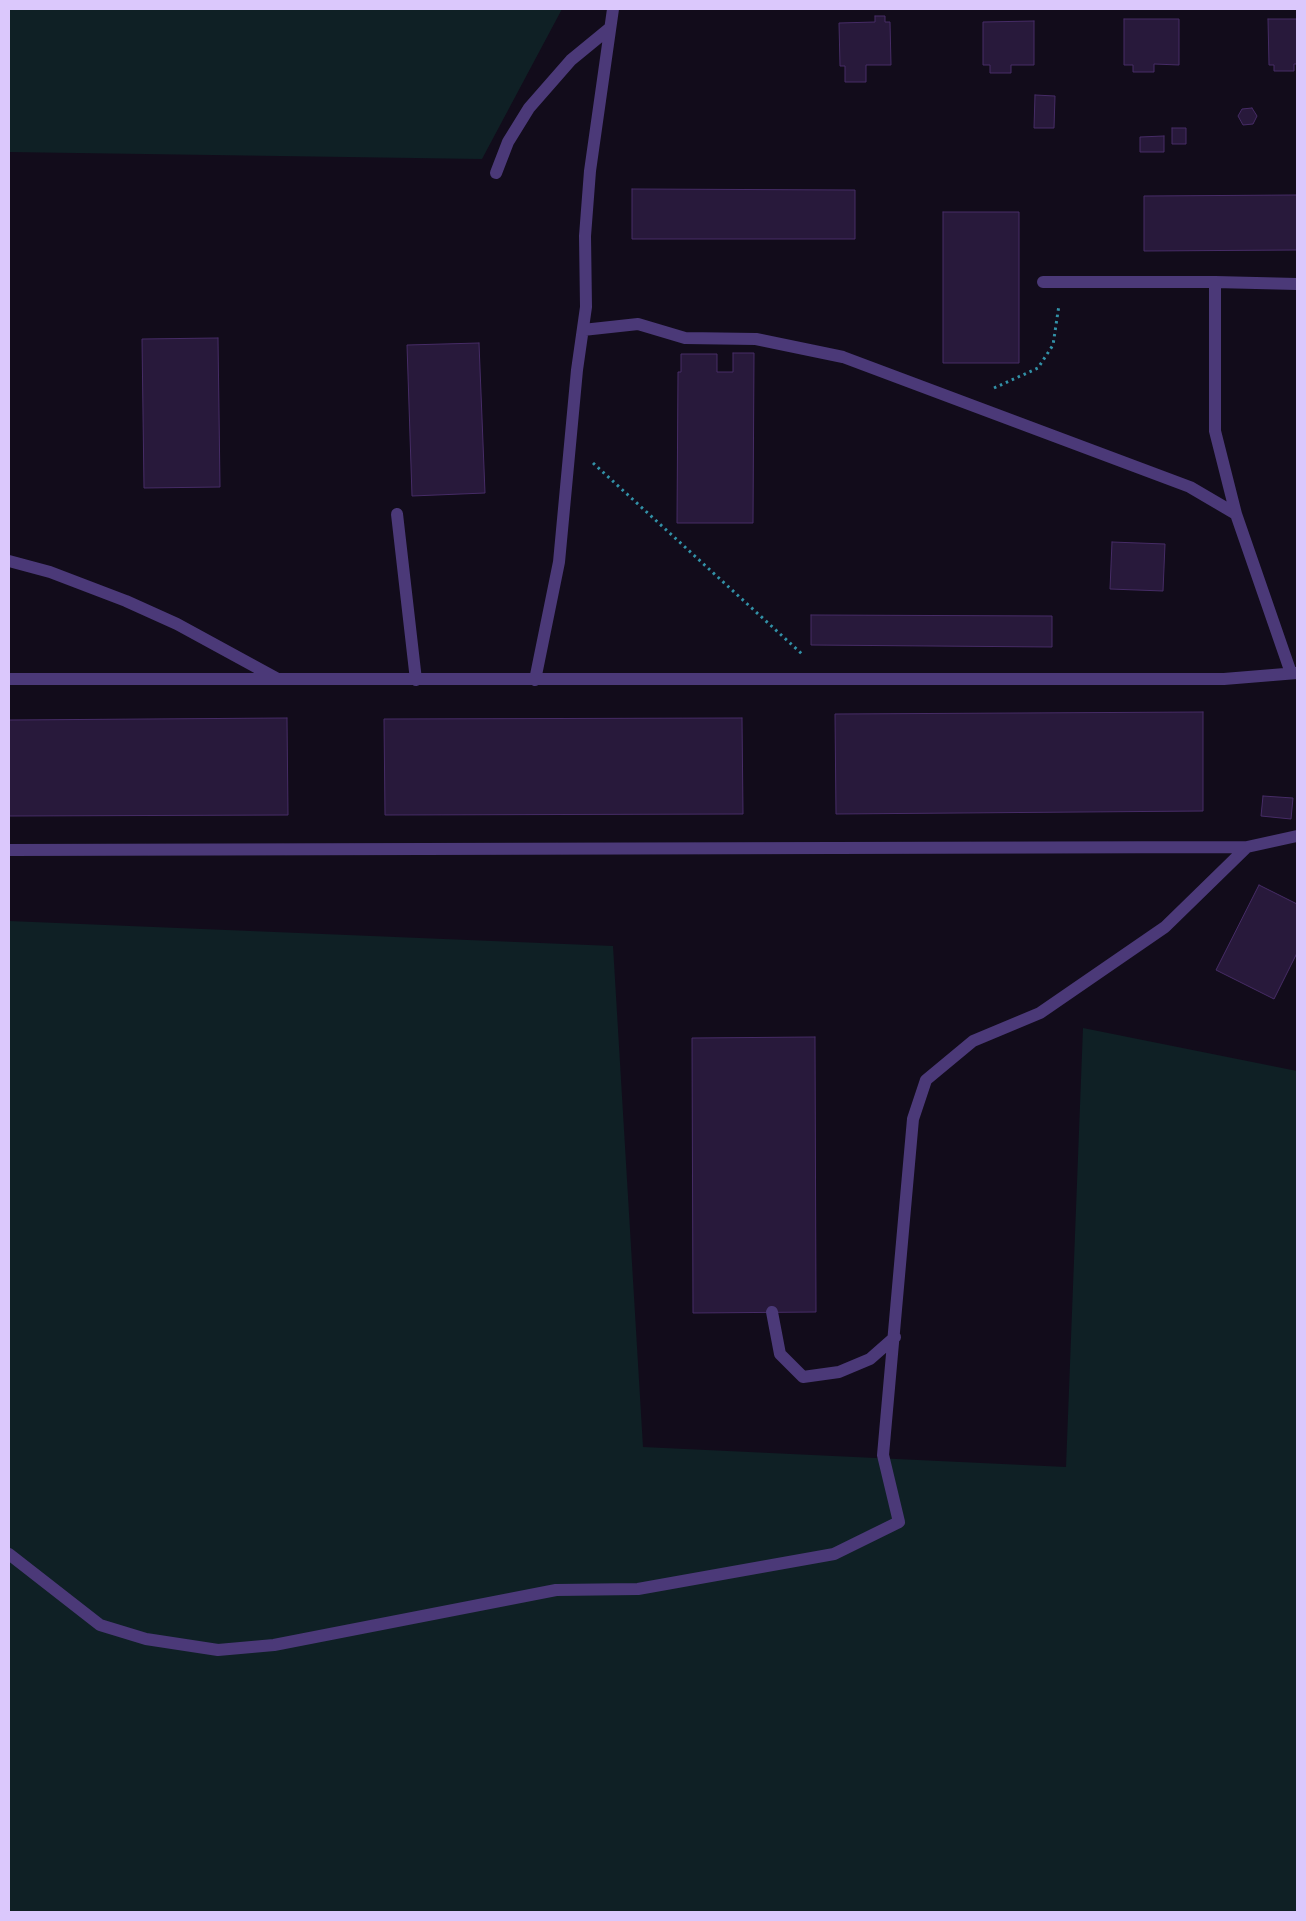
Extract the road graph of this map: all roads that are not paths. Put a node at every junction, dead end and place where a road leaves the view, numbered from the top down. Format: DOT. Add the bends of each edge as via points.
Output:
graph roads {
  1 [pos="613,9"];
  2 [pos="610,28"];
  3 [pos="496,173"];
  4 [pos="1043,282"];
  5 [pos="1215,282"];
  6 [pos="1297,284"];
  7 [pos="583,330"];
  8 [pos="397,514"];
  9 [pos="1236,514"];
  10 [pos="9,561"];
  11 [pos="1294,673"];
  12 [pos="9,679"];
  13 [pos="278,680"];
  14 [pos="416,680"];
  15 [pos="535,680"];
  16 [pos="1297,836"];
  17 [pos="1247,847"];
  18 [pos="9,850"];
  19 [pos="772,1312"];
  20 [pos="895,1337"];
  21 [pos="9,1554"];
  1 -- 2 [label="street"];
  2 -- 3 [label="street" via="571,60 529,108 508,142"];
  2 -- 7 [label="street" via="587,205 587,290"];
  4 -- 5 [label="street"];
  5 -- 6 [label="street"];
  5 -- 9 [label="street" via="1215,431"];
  7 -- 9 [label="street" via="638,324 685,338 756,339 843,357 1190,487"];
  7 -- 15 [label="street" via="556,586"];
  8 -- 14 [label="street"];
  9 -- 11 [label="street"];
  10 -- 13 [label="street" via="50,572 126,601 177,624"];
  11 -- 15 [label="street" via="1224,679"];
  12 -- 13 [label="street"];
  13 -- 14 [label="street"];
  14 -- 15 [label="street"];
  16 -- 17 [label="street"];
  17 -- 18 [label="street"];
  17 -- 20 [label="street" via="1165,927 1040,1012 973,1041 926,1080 913,1119"];
  19 -- 20 [label="street" via="780,1354 803,1376 839,1372 870,1359"];
  20 -- 21 [label="street" via="883,1455 899,1522 834,1554 638,1589 556,1590 274,1645 218,1650 146,1639 100,1625"];
}
